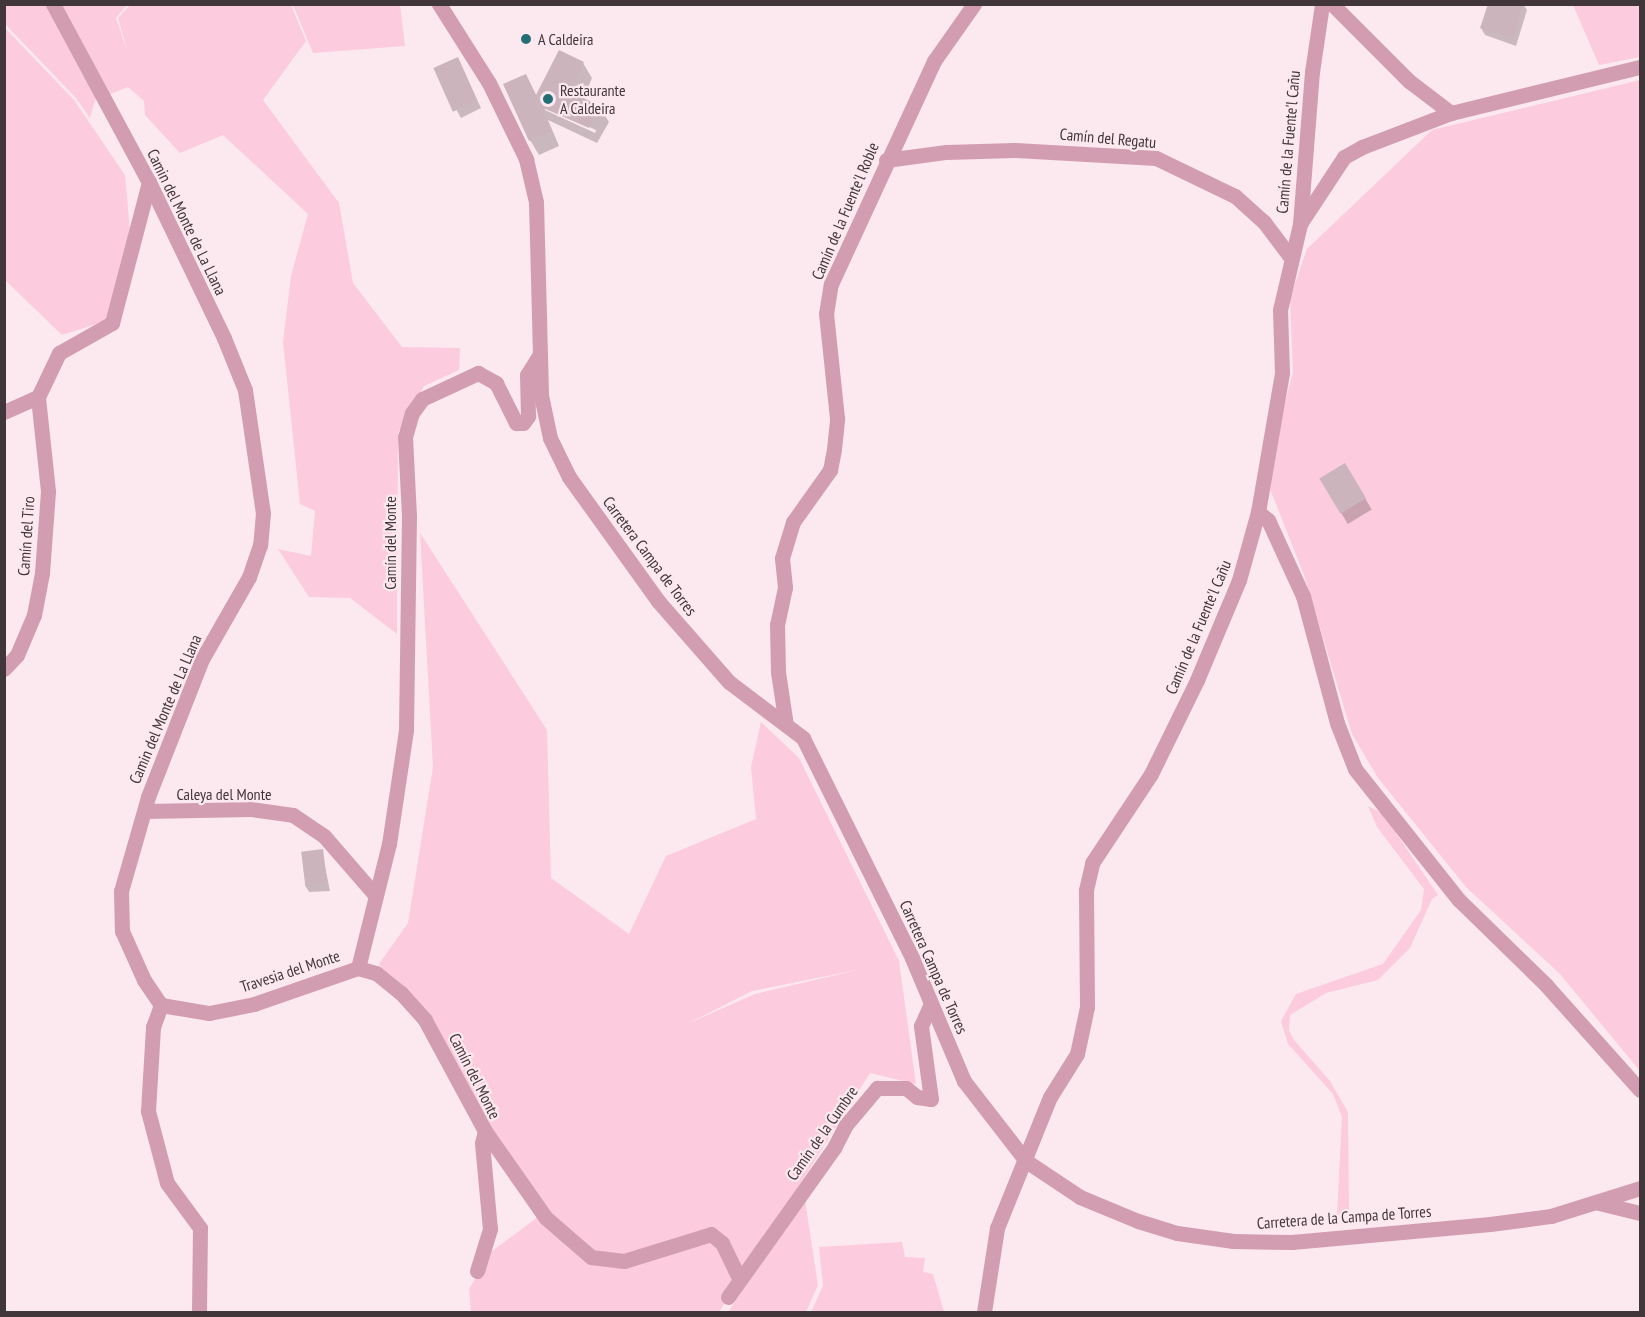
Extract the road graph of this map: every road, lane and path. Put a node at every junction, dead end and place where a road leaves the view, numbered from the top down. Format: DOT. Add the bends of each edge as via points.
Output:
graph roads {
  1 [pos="53,4"];
  2 [pos="439,4"];
  3 [pos="974,4"];
  4 [pos="1322,4"];
  5 [pos="1332,4"];
  6 [pos="1641,67"];
  7 [pos="1451,113"];
  8 [pos="886,160"];
  9 [pos="149,182"];
  10 [pos="1300,224"];
  11 [pos="1291,258"];
  12 [pos="539,356"];
  13 [pos="38,397"];
  14 [pos="4,412"];
  15 [pos="1258,512"];
  16 [pos="4,669"];
  17 [pos="786,725"];
  18 [pos="145,811"];
  19 [pos="376,896"];
  20 [pos="358,968"];
  21 [pos="931,1004"];
  22 [pos="161,1005"];
  23 [pos="1641,1090"];
  24 [pos="485,1131"];
  25 [pos="1026,1161"];
  26 [pos="1641,1188"];
  27 [pos="1599,1203"];
  28 [pos="1641,1213"];
  29 [pos="477,1271"];
  30 [pos="740,1280"];
  31 [pos="728,1297"];
  32 [pos="199,1312"];
  33 [pos="984,1312"];
  1 -- 9 [label="street, Camin del Monte de La Llana"];
  2 -- 12 [label="street, Carretera Campa de Torres" via="489,83 526,159 536,202"];
  3 -- 8 [label="street, Camín de la Fuente'l Roble" via="934,61"];
  4 -- 10 [label="street, Camín de la Fuente'l Cañu" via="1312,72"];
  5 -- 7 [label="street" via="1409,81"];
  6 -- 7 [label="street"];
  7 -- 10 [label="street" via="1344,157"];
  8 -- 11 [label="street, Camín del Regatu" via="946,152 1014,150 1156,158 1235,196 1264,222"];
  8 -- 17 [label="street, Camín de la Fuente'l Roble" via="831,284 826,314 837,418 830,470 793,522 782,558 785,587 777,625 778,672"];
  9 -- 13 [label="street" via="112,323 59,353"];
  9 -- 18 [label="street, Camin del Monte de La Llana" via="245,390 263,513 260,544 249,577 202,659"];
  10 -- 11 [label="street, Camín de la Fuente'l Cañu"];
  11 -- 15 [label="street, Camín de la Fuente'l Cañu" via="1280,310 1282,373"];
  12 -- 17 [label="street, Carretera Campa de Torres" via="541,395 550,438 569,477 658,602 729,682"];
  12 -- 19 [label="street, Camín del Monte" via="527,375 528,416 523,423 516,423 496,383 477,373 422,399 412,413 405,437 410,516 406,730"];
  13 -- 14 [label="street"];
  13 -- 16 [label="street, Camín del Tiro" via="48,491 42,573 34,615 17,655"];
  15 -- 23 [label="street" via="1268,520 1303,596 1337,723 1355,769 1459,900 1546,985"];
  15 -- 25 [label="street, Camín de la Fuente'l Cañu" via="1239,580 1197,680 1151,774 1092,863 1086,890 1087,1006 1079,1044 1050,1097"];
  17 -- 21 [label="street, Carretera Campa de Torres" via="803,738 836,800"];
  18 -- 19 [label="street, Caleya del Monte" via="251,809 293,815 324,836"];
  18 -- 22 [label="street, Camin del Monte de La Llana" via="121,891 122,931 144,980"];
  19 -- 20 [label="street, Travesia del Monte"];
  20 -- 22 [label="street, Travesia del Monte" via="254,1004 209,1013"];
  20 -- 24 [label="street, Camín del Monte" via="376,973 425,1020"];
  21 -- 25 [label="street, Carretera Campa de Torres" via="964,1081"];
  21 -- 30 [label="street, Camín de la Cumbre" via="921,1026 931,1099 917,1097 906,1088 877,1088 845,1126 834,1148"];
  22 -- 32 [label="street" via="153,1027 148,1111 167,1183 200,1228"];
  24 -- 29 [label="street, Camín del Monte" via="490,1229"];
  24 -- 30 [label="street" via="546,1218 591,1257 624,1261 711,1234 722,1243"];
  25 -- 27 [label="street, Carretera de la Campa de Torres" via="1080,1197 1138,1221 1178,1233 1233,1241 1292,1242 1490,1224 1551,1216"];
  25 -- 33 [label="street, Camín de la Fuente'l Cañu" via="998,1228"];
  26 -- 27 [label="street, Carretera de la Campa de Torres"];
  27 -- 28 [label="street"];
  30 -- 31 [label="street, Camín de la Cumbre"];
}
